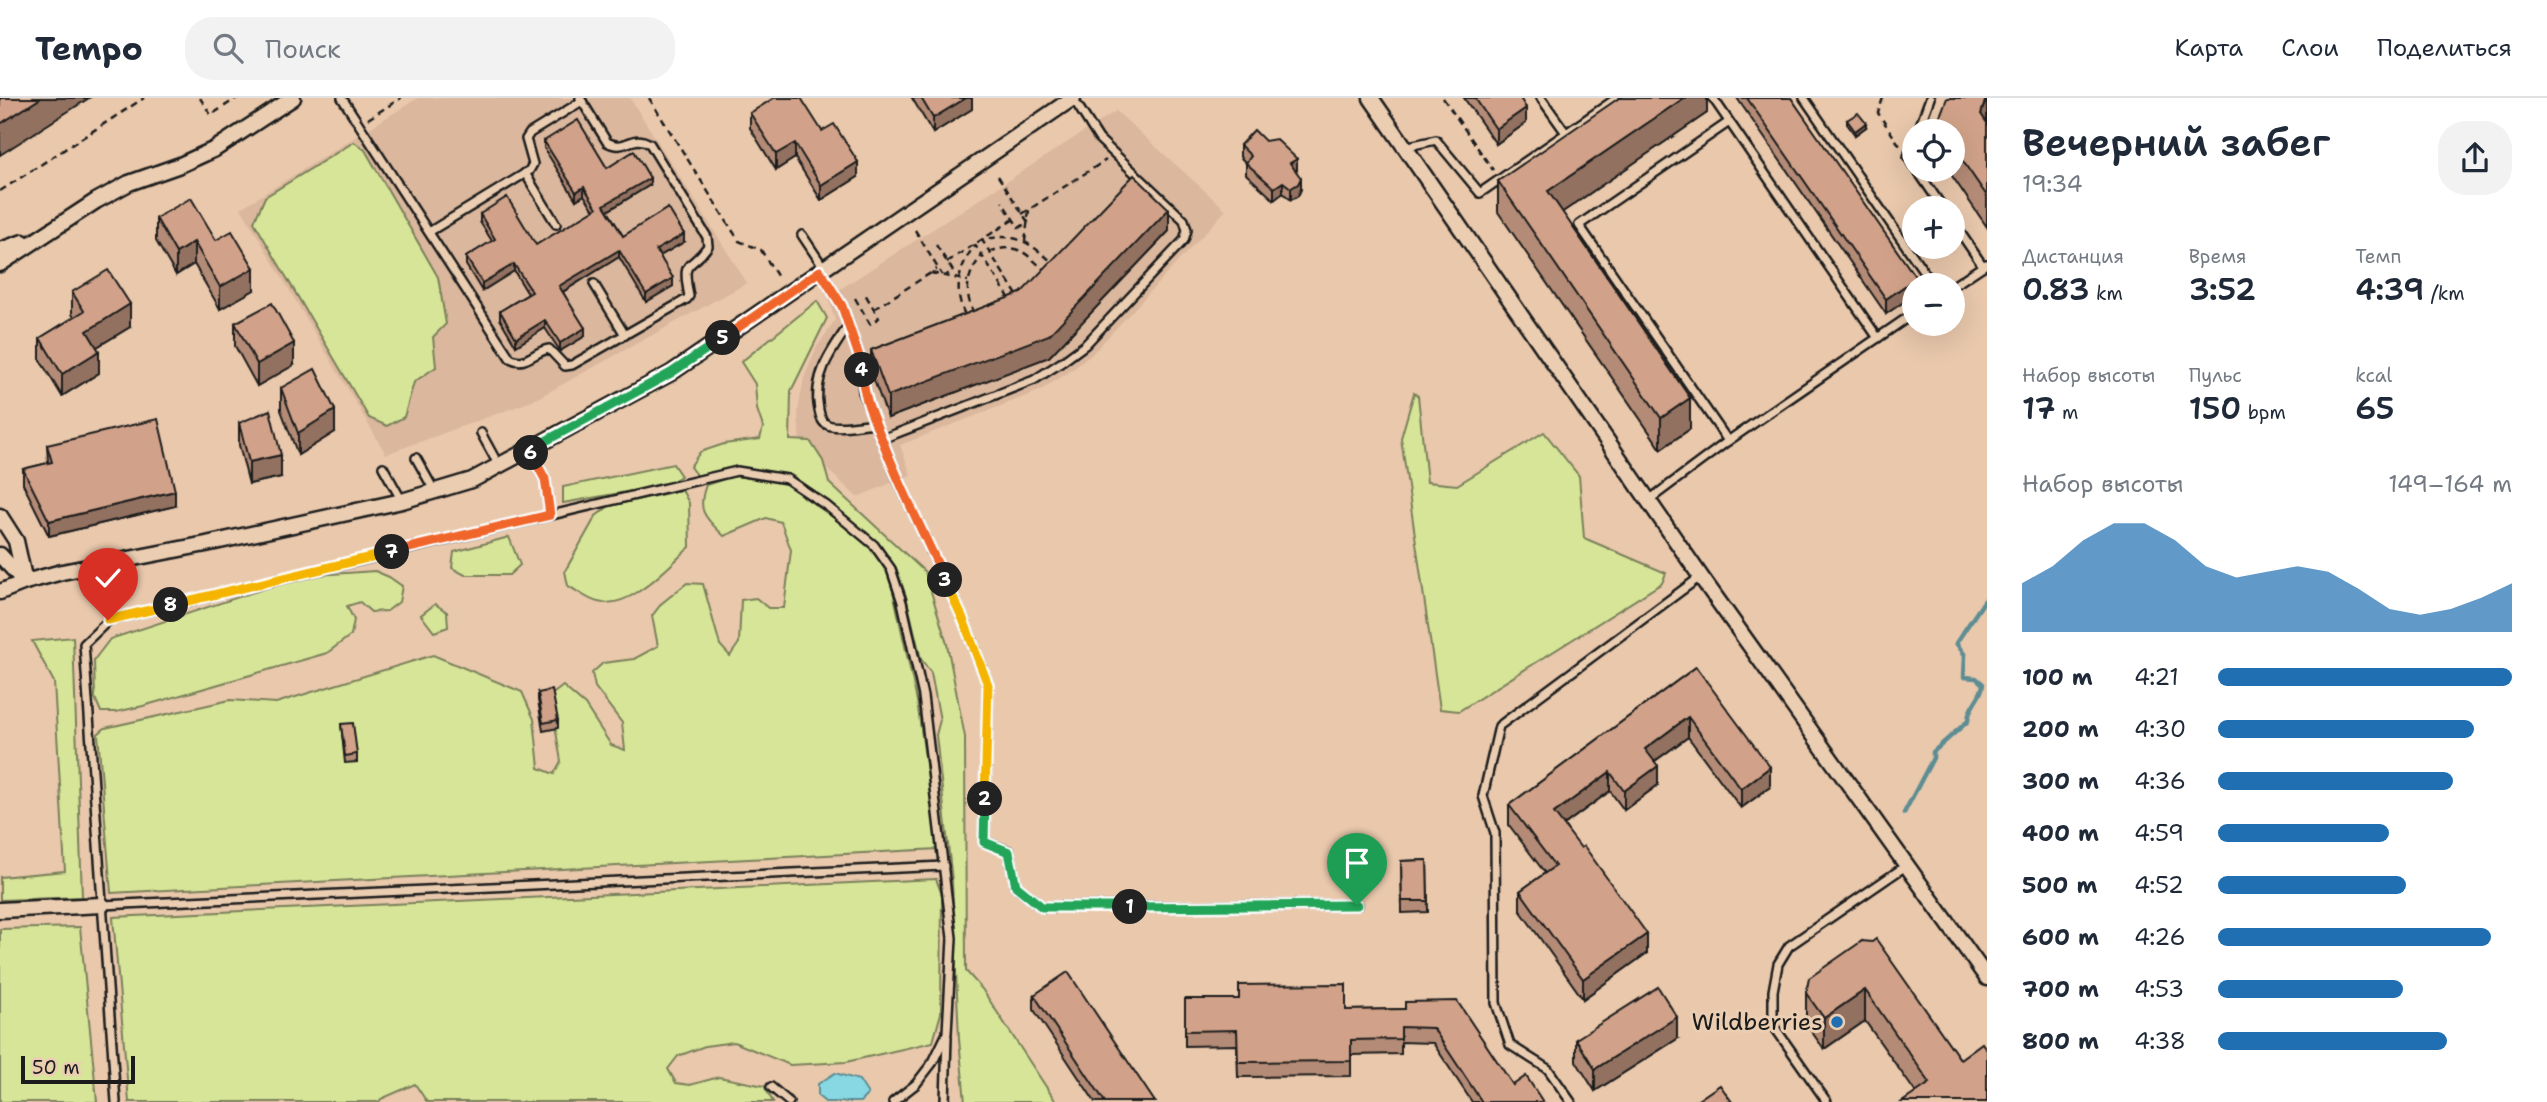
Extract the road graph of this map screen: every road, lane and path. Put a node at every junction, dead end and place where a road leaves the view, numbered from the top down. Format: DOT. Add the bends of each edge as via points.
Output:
graph roads {
  1 [pos="144,98"];
  2 [pos="200,98"];
  3 [pos="237,98"];
  4 [pos="293,98"];
  5 [pos="342,98"];
  6 [pos="401,98"];
  7 [pos="649,98"];
  8 [pos="1073,98"];
  9 [pos="1371,98"];
  10 [pos="1443,98"];
  11 [pos="1617,98"];
  12 [pos="1713,98"];
  13 [pos="1804,98"];
  14 [pos="1883,98"];
  15 [pos="1930,98"];
  16 [pos="1545,99"];
  17 [pos="581,100"];
  18 [pos="1922,119"];
  19 [pos="1729,122"];
  20 [pos="359,124"];
  21 [pos="1566,133"];
  22 [pos="1404,147"];
  23 [pos="1902,148"];
  24 [pos="1115,154"];
  25 [pos="525,173"];
  26 [pos="1137,175"];
  27 [pos="998,176"];
  28 [pos="1499,179"];
  29 [pos="1127,184"];
  30 [pos="0,191"];
  31 [pos="1002,202"];
  32 [pos="1030,209"];
  33 [pos="1022,214"];
  34 [pos="1014,219"];
  35 [pos="1028,222"];
  36 [pos="556,224"];
  37 [pos="915,230"];
  38 [pos="429,232"];
  39 [pos="44,235"];
  40 [pos="803,235"];
  41 [pos="1965,238"];
  42 [pos="982,240"];
  43 [pos="1025,241"];
  44 [pos="975,244"];
  45 [pos="936,245"];
  46 [pos="0,250"];
  47 [pos="989,252"];
  48 [pos="982,256"];
  49 [pos="995,260"];
  50 [pos="947,262"];
  51 [pos="1053,263"];
  52 [pos="0,264"];
  53 [pos="988,265"];
  54 [pos="1985,265"];
  55 [pos="822,269"];
  56 [pos="937,269"];
  57 [pos="1045,271"];
  58 [pos="931,273"];
  59 [pos="1925,273"];
  60 [pos="943,276"];
  61 [pos="1965,278"];
  62 [pos="779,279"];
  63 [pos="958,279"];
  64 [pos="968,281"];
  65 [pos="594,284"];
  66 [pos="864,292"];
  67 [pos="855,298"];
  68 [pos="1019,298"];
  69 [pos="1013,304"];
  70 [pos="874,309"];
  71 [pos="976,318"];
  72 [pos="968,321"];
  73 [pos="1902,321"];
  74 [pos="849,324"];
  75 [pos="625,335"];
  76 [pos="1878,338"];
  77 [pos="873,357"];
  78 [pos="861,362"];
  79 [pos="875,423"];
  80 [pos="481,433"];
  81 [pos="882,439"];
  82 [pos="1728,441"];
  83 [pos="529,450"];
  84 [pos="416,458"];
  85 [pos="499,466"];
  86 [pos="383,467"];
  87 [pos="435,492"];
  88 [pos="1649,500"];
  89 [pos="402,501"];
  90 [pos="550,515"];
  91 [pos="0,516"];
  92 [pos="0,555"];
  93 [pos="1701,577"];
  94 [pos="25,582"];
  95 [pos="0,592"];
  96 [pos="1908,865"];
  97 [pos="944,866"];
  98 [pos="102,905"];
  99 [pos="1357,905"];
  100 [pos="0,910"];
  101 [pos="1985,972"];
  102 [pos="947,1033"];
  103 [pos="771,1087"];
  104 [pos="116,1102"];
  105 [pos="789,1102"];
  106 [pos="892,1102"];
  107 [pos="945,1102"];
  108 [pos="1571,1102"];
  109 [pos="1827,1102"];
  1 -- 30 [label="path"];
  2 -- 3 [label="path" via="211,115"];
  4 -- 39 [label="street" via="215,149 129,183"];
  5 -- 20 [label="lane"];
  6 -- 20 [label="path"];
  7 -- 62 [label="path" via="739,240 761,250"];
  8 -- 24 [label="lane" via="1099,139"];
  8 -- 55 [label="street"];
  9 -- 22 [label="street"];
  10 -- 28 [label="path"];
  11 -- 21 [label="lane"];
  12 -- 19 [label="lane"];
  13 -- 59 [label="lane"];
  14 -- 23 [label="path" via="1878,113"];
  15 -- 18 [label="lane"];
  16 -- 21 [label="lane"];
  17 -- 25 [label="lane" via="530,133 526,139 534,164"];
  17 -- 75 [label="lane" via="614,147 642,139 650,144 707,237 708,246 687,267 687,299"];
  19 -- 76 [label="lane"];
  19 -- 82 [label="lane" via="1579,225"];
  20 -- 38 [label="lane"];
  21 -- 28 [label="lane"];
  22 -- 28 [label="lane" via="1436,140 1480,193"];
  22 -- 88 [label="street"];
  24 -- 26 [label="lane"];
  24 -- 32 [label="path"];
  25 -- 36 [label="lane"];
  25 -- 38 [label="lane"];
  26 -- 29 [label="lane"];
  26 -- 81 [label="lane" via="1184,220 1184,240 1084,345 1034,380"];
  27 -- 33 [label="path"];
  31 -- 34 [label="path"];
  32 -- 33 [label="path"];
  32 -- 35 [label="path"];
  33 -- 35 [label="path"];
  34 -- 35 [label="path" via="1019,228"];
  34 -- 42 [label="path"];
  35 -- 43 [label="path"];
  37 -- 56 [label="path"];
  38 -- 75 [label="lane" via="516,362 549,349 565,366 572,365"];
  39 -- 46 [label="street"];
  39 -- 52 [label="street"];
  40 -- 55 [label="lane"];
  41 -- 54 [label="lane"];
  42 -- 43 [label="path" via="996,236"];
  42 -- 44 [label="path"];
  42 -- 47 [label="path"];
  43 -- 51 [label="path"];
  44 -- 48 [label="path"];
  44 -- 50 [label="path"];
  44 -- 63 [label="path"];
  45 -- 50 [label="path"];
  47 -- 49 [label="path"];
  47 -- 57 [label="path" via="1001,247 1026,252"];
  48 -- 53 [label="path"];
  48 -- 64 [label="path"];
  49 -- 53 [label="path"];
  49 -- 68 [label="path"];
  50 -- 60 [label="path" via="953,271"];
  53 -- 69 [label="path"];
  54 -- 61 [label="lane"];
  55 -- 74 [label="lane"];
  55 -- 83 [label="street" via="671,373"];
  56 -- 58 [label="path"];
  56 -- 60 [label="path"];
  58 -- 60 [label="path"];
  58 -- 70 [label="path"];
  60 -- 63 [label="path"];
  63 -- 64 [label="path"];
  63 -- 72 [label="path" via="961,308"];
  64 -- 71 [label="path"];
  65 -- 75 [label="lane"];
  66 -- 70 [label="path"];
  67 -- 70 [label="path" via="870,324 880,318"];
  73 -- 76 [label="lane"];
  74 -- 78 [label="lane"];
  74 -- 79 [label="lane" via="818,381 821,418 834,426"];
  76 -- 82 [label="lane"];
  77 -- 78 [label="lane"];
  78 -- 79 [label="lane" via="863,392"];
  79 -- 81 [label="lane"];
  80 -- 85 [label="lane"];
  81 -- 99 [label="lane" via="988,685 984,842 1009,852 1016,886 1042,907"];
  82 -- 88 [label="lane"];
  83 -- 85 [label="street"];
  83 -- 90 [label="lane" via="545,479"];
  84 -- 87 [label="lane"];
  85 -- 87 [label="street"];
  86 -- 89 [label="lane"];
  87 -- 89 [label="street"];
  88 -- 93 [label="street"];
  89 -- 94 [label="street"];
  90 -- 97 [label="lane" via="737,471 787,479 874,545 891,569 902,602 923,696"];
  90 -- 98 [label="lane" via="108,620 84,645"];
  91 -- 94 [label="street" via="16,541"];
  92 -- 94 [label="street"];
  93 -- 96 [label="street"];
  93 -- 108 [label="lane" via="1499,726 1483,796 1495,833 1496,1003 1510,1045 1548,1069"];
  94 -- 95 [label="street"];
  96 -- 101 [label="street"];
  96 -- 109 [label="lane" via="1789,946 1778,964 1773,1025"];
  97 -- 98 [label="lane"];
  97 -- 102 [label="lane" via="952,938"];
  98 -- 100 [label="street"];
  98 -- 104 [label="lane"];
  102 -- 106 [label="lane" via="916,1084"];
  102 -- 107 [label="lane"];
  103 -- 105 [label="lane"];
}
